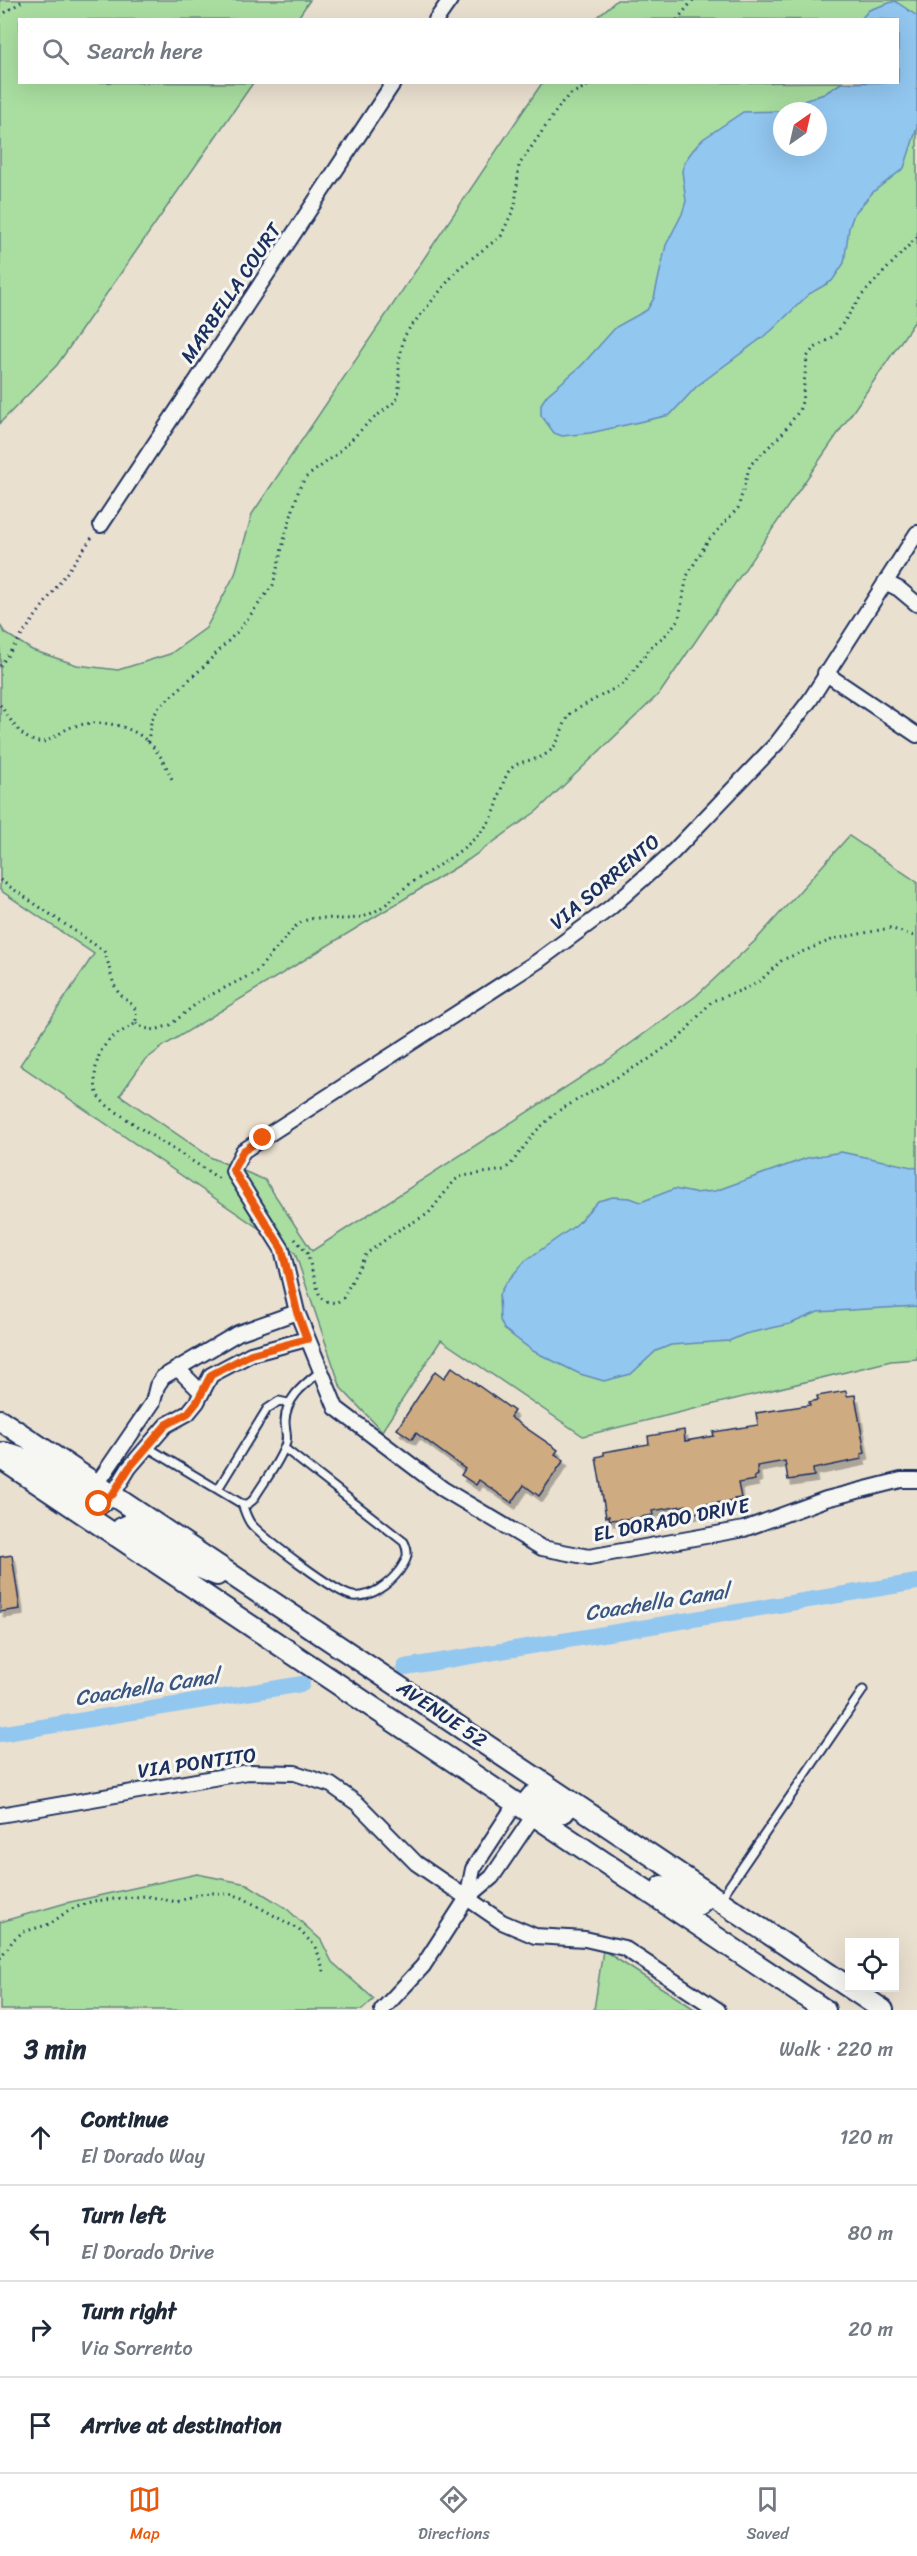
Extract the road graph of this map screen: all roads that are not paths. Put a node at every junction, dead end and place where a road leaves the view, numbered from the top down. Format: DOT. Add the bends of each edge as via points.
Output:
graph roads {
  1 [pos="450,0"];
  2 [pos="437,18"];
  3 [pos="393,84"];
  4 [pos="101,525"];
  5 [pos="917,533"];
  6 [pos="885,582"];
  7 [pos="917,604"];
  8 [pos="825,673"];
  9 [pos="917,735"];
  10 [pos="233,1170"];
  11 [pos="297,1312"];
  12 [pos="307,1339"];
  13 [pos="179,1370"];
  14 [pos="322,1370"];
  15 [pos="201,1392"];
  16 [pos="288,1403"];
  17 [pos="0,1420"];
  18 [pos="147,1447"];
  19 [pos="284,1448"];
  20 [pos="0,1451"];
  21 [pos="0,1458"];
  22 [pos="917,1480"];
  23 [pos="105,1489"];
  24 [pos="218,1489"];
  25 [pos="242,1504"];
  26 [pos="116,1536"];
  27 [pos="256,1590"];
  28 [pos="863,1690"];
  29 [pos="524,1808"];
  30 [pos="0,1815"];
  31 [pos="644,1850"];
  32 [pos="592,1854"];
  33 [pos="714,1897"];
  34 [pos="467,1898"];
  35 [pos="382,2010"];
  36 [pos="718,2010"];
  37 [pos="825,2010"];
  38 [pos="883,2010"];
  1 -- 2 [label="street"];
  3 -- 4 [label="street, MARBELLA COURT"];
  5 -- 6 [label="street, VIA SORRENTO"];
  6 -- 7 [label="street"];
  6 -- 8 [label="street, VIA SORRENTO"];
  8 -- 9 [label="street"];
  8 -- 10 [label="street, VIA SORRENTO" via="810,700 769,751 673,852 610,908 538,961 243,1151"];
  10 -- 11 [label="street, EL DORADO DRIVE" via="282,1249"];
  11 -- 12 [label="street, EL DORADO DRIVE"];
  11 -- 13 [label="street" via="238,1333"];
  12 -- 14 [label="street, EL DORADO DRIVE"];
  12 -- 15 [label="street" via="251,1354 211,1375"];
  13 -- 15 [label="street"];
  13 -- 23 [label="street" via="164,1377 157,1386 153,1402"];
  14 -- 16 [label="lane" via="301,1386"];
  14 -- 22 [label="street, EL DORADO DRIVE" via="336,1408 443,1489 542,1548 590,1557 744,1529 826,1499 901,1480"];
  15 -- 18 [label="street" via="188,1413 166,1425"];
  16 -- 19 [label="lane"];
  16 -- 24 [label="lane" via="279,1401 267,1409"];
  17 -- 23 [label="main road, AVENUE 52"];
  18 -- 23 [label="street"];
  18 -- 24 [label="lane"];
  19 -- 25 [label="lane" via="253,1500"];
  19 -- 25 [label="lane" via="404,1542 407,1560 391,1581 378,1590 360,1596 344,1593 250,1523"];
  20 -- 23 [label="main road" via="33,1462 99,1504"];
  21 -- 26 [label="main road, AVENUE 52"];
  23 -- 27 [label="main road, AVENUE 52"];
  24 -- 25 [label="lane"];
  26 -- 27 [label="main road" via="129,1525 137,1527 193,1565"];
  26 -- 29 [label="main road, AVENUE 52"];
  27 -- 31 [label="main road, AVENUE 52"];
  28 -- 33 [label="lane"];
  29 -- 31 [label="main road" via="532,1796 542,1798 592,1831"];
  29 -- 32 [label="main road, AVENUE 52"];
  29 -- 34 [label="street" via="492,1877"];
  29 -- 34 [label="street" via="473,1869"];
  30 -- 34 [label="street, VIA PONTITO" via="248,1772 295,1773 331,1785 358,1804 416,1863"];
  31 -- 33 [label="main road, AVENUE 52"];
  32 -- 33 [label="main road" via="642,1872 680,1898 699,1904"];
  32 -- 37 [label="main road, AVENUE 52"];
  33 -- 38 [label="main road, AVENUE 52"];
  34 -- 35 [label="street" via="423,1966"];
  34 -- 36 [label="street, VIA PONTITO" via="502,1922 535,1936 585,1939 624,1948"];
}
